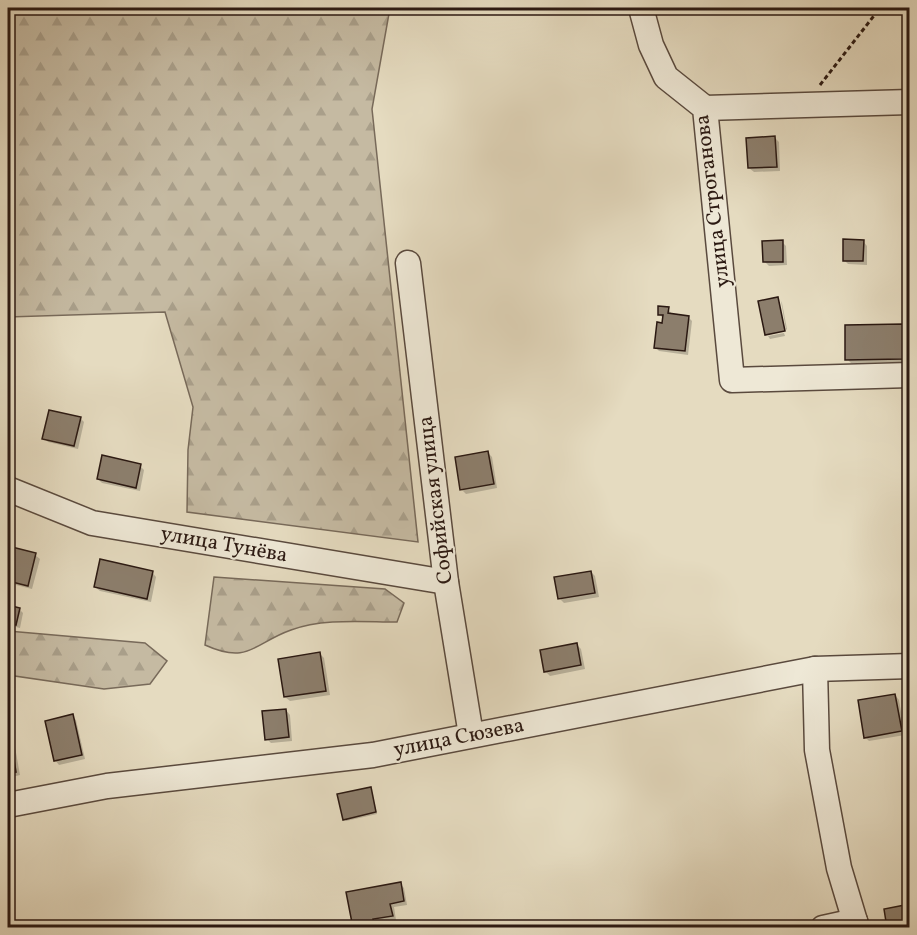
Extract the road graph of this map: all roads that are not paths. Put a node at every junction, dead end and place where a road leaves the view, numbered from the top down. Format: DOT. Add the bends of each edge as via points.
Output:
graph roads {
  1 [pos="641,8"];
  2 [pos="909,102"];
  3 [pos="705,108"];
  4 [pos="408,263"];
  5 [pos="909,375"];
  6 [pos="8,489"];
  7 [pos="446,582"];
  8 [pos="909,666"];
  9 [pos="815,669"];
  10 [pos="471,735"];
  11 [pos="8,805"];
  12 [pos="856,924"];
  13 [pos="824,927"];
  1 -- 3 [label="street, улица Строганова" via="651,45 666,77"];
  2 -- 3 [label="street"];
  3 -- 5 [label="street, улица Строганова" via="732,380"];
  4 -- 7 [label="street, Софийская улица"];
  6 -- 7 [label="street, улица Тунёва" via="92,523"];
  7 -- 10 [label="street, Софийская улица"];
  8 -- 9 [label="street, улица Сюзева"];
  9 -- 10 [label="street, улица Сюзева"];
  9 -- 12 [label="street" via="817,750 839,867"];
  10 -- 11 [label="street, улица Сюзева" via="373,756 107,786"];
  12 -- 13 [label="street"];
}
